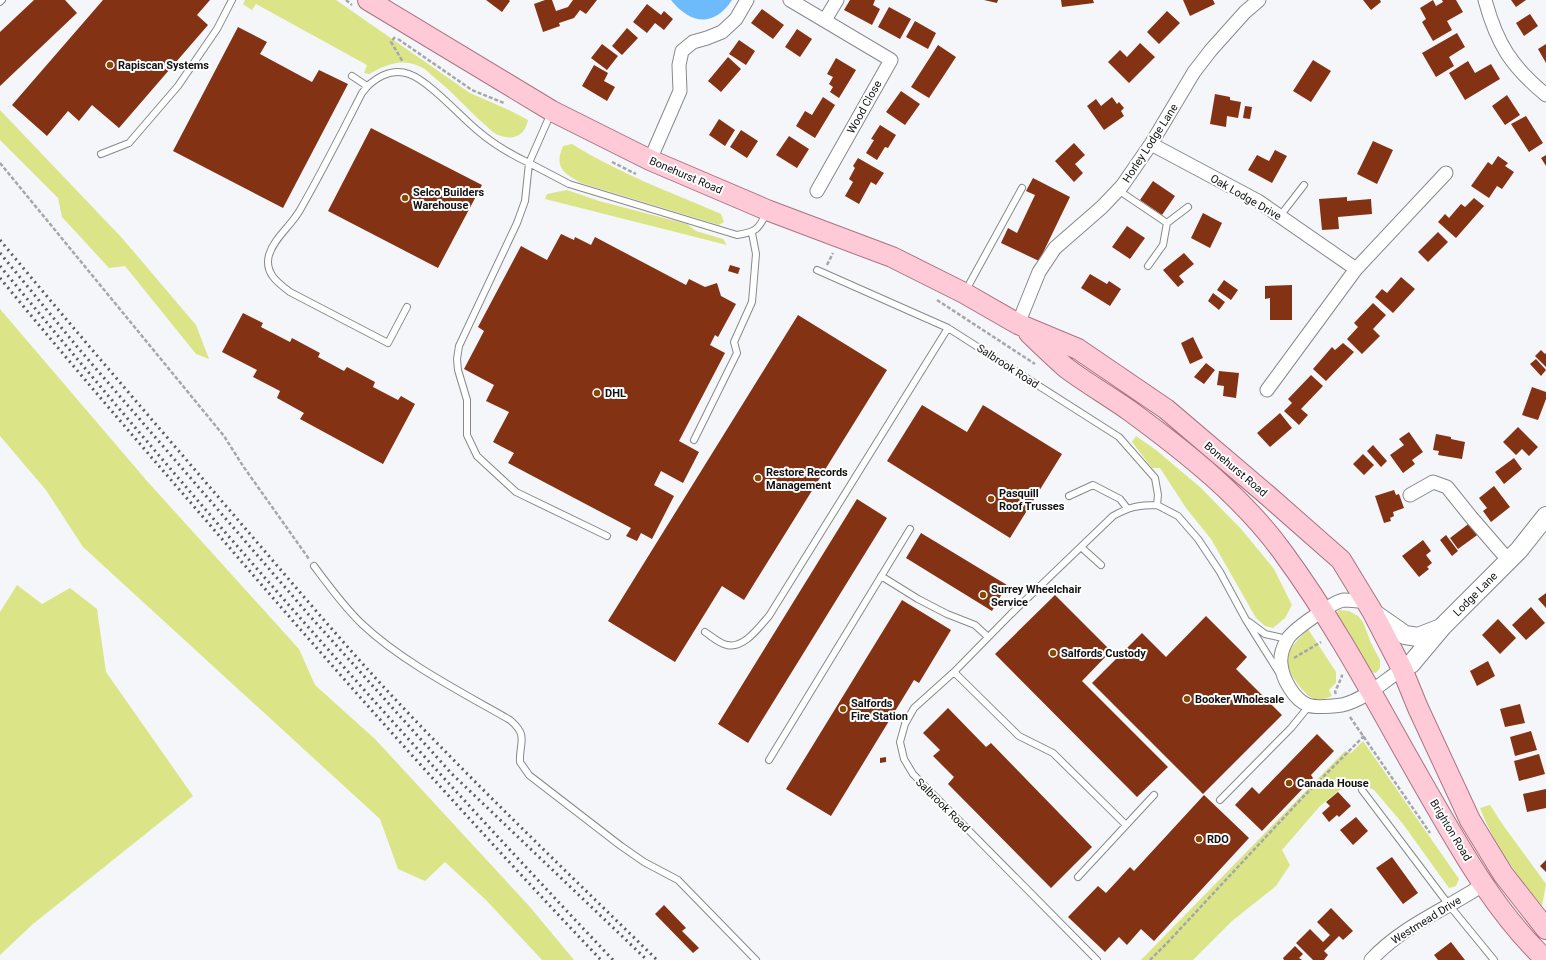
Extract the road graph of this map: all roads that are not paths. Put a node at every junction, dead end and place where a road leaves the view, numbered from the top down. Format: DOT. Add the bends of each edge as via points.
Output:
graph roads {
  1 [pos="232,0"];
  2 [pos="747,0"];
  3 [pos="790,0"];
  4 [pos="837,0"];
  5 [pos="1258,0"];
  6 [pos="1485,0"];
  7 [pos="363,5"];
  8 [pos="825,20"];
  9 [pos="352,76"];
  10 [pos="367,86"];
  11 [pos="1546,95"];
  12 [pos="552,111"];
  13 [pos="1151,144"];
  14 [pos="101,154"];
  15 [pos="529,163"];
  16 [pos="645,167"];
  17 [pos="1446,173"];
  18 [pos="1304,186"];
  19 [pos="1022,188"];
  20 [pos="1118,190"];
  21 [pos="817,191"];
  22 [pos="1188,207"];
  23 [pos="767,210"];
  24 [pos="1280,216"];
  25 [pos="1167,223"];
  26 [pos="752,233"];
  27 [pos="1148,266"];
  28 [pos="1356,269"];
  29 [pos="817,270"];
  30 [pos="964,293"];
  31 [pos="407,307"];
  32 [pos="1018,324"];
  33 [pos="948,328"];
  34 [pos="1267,390"];
  35 [pos="694,440"];
  36 [pos="1410,495"];
  37 [pos="1069,496"];
  38 [pos="1157,505"];
  39 [pos="1126,508"];
  40 [pos="1546,516"];
  41 [pos="910,529"];
  42 [pos="607,536"];
  43 [pos="1081,547"];
  44 [pos="1509,560"];
  45 [pos="1101,565"];
  46 [pos="314,566"];
  47 [pos="881,576"];
  48 [pos="1368,606"];
  49 [pos="1323,611"];
  50 [pos="1246,620"];
  51 [pos="1442,627"];
  52 [pos="705,632"];
  53 [pos="988,637"];
  54 [pos="1287,639"];
  55 [pos="1402,669"];
  56 [pos="954,672"];
  57 [pos="1288,686"];
  58 [pos="1370,691"];
  59 [pos="1309,706"];
  60 [pos="769,760"];
  61 [pos="1362,790"];
  62 [pos="1154,795"];
  63 [pos="1220,800"];
  64 [pos="1126,825"];
  65 [pos="1078,877"];
  66 [pos="1484,884"];
  67 [pos="1449,905"];
  68 [pos="1546,929"];
  69 [pos="756,960"];
  70 [pos="1097,960"];
  71 [pos="1371,960"];
  72 [pos="1494,960"];
  73 [pos="1546,960"];
  1 -- 14 [label="lane" via="218,29 173,91 129,143"];
  2 -- 16 [label="street" via="736,19 722,32 693,42 682,51 679,65 680,91"];
  3 -- 8 [label="street"];
  4 -- 8 [label="street"];
  5 -- 13 [label="street, Horley Lodge Lane" via="1205,57"];
  6 -- 11 [label="street" via="1491,23 1505,52 1526,78"];
  7 -- 12 [label="main road, Bonehurst Road"];
  8 -- 21 [label="street, Wood Close" via="891,60"];
  9 -- 10 [label="lane"];
  10 -- 15 [label="lane" via="390,72 408,74 422,81 500,148"];
  10 -- 31 [label="lane" via="299,212 277,240 269,256 269,270 277,283 290,292 388,343"];
  12 -- 15 [label="lane"];
  12 -- 16 [label="main road, Bonehurst Road"];
  13 -- 20 [label="street, Horley Lodge Lane"];
  13 -- 24 [label="street, Oak Lodge Drive" via="1258,201"];
  15 -- 26 [label="lane" via="569,184 737,235"];
  15 -- 42 [label="lane" via="525,201 517,223 459,346 457,359 467,400 467,435 477,456 516,492"];
  16 -- 23 [label="main road, Bonehurst Road"];
  17 -- 28 [label="street"];
  18 -- 24 [label="lane"];
  19 -- 30 [label="lane"];
  20 -- 25 [label="lane"];
  20 -- 32 [label="street, Horley Lodge Lane" via="1055,248 1039,272"];
  22 -- 25 [label="lane"];
  23 -- 26 [label="lane" via="761,225"];
  23 -- 30 [label="main road, Bonehurst Road" via="892,257"];
  24 -- 28 [label="street, Oak Lodge Drive"];
  25 -- 27 [label="lane" via="1163,245"];
  26 -- 35 [label="lane" via="756,254 752,302 734,342 737,353"];
  28 -- 34 [label="street"];
  29 -- 33 [label="lane, Salbrook Road"];
  30 -- 32 [label="main road, Bonehurst Road"];
  32 -- 48 [label="main road, Bonehurst Road" via="1078,349 1166,409 1340,560"];
  32 -- 49 [label="main road, Bonehurst Road" via="1066,367 1129,410 1189,456 1238,500 1283,552"];
  33 -- 38 [label="lane, Salbrook Road" via="1119,437 1155,478"];
  33 -- 52 [label="lane" via="769,616 751,635 738,644 726,645"];
  36 -- 44 [label="street" via="1433,482 1447,486"];
  37 -- 39 [label="lane" via="1093,485 1120,499"];
  38 -- 39 [label="lane, Salbrook Road"];
  38 -- 50 [label="lane, Salbrook Road" via="1178,516 1198,539 1220,572"];
  39 -- 43 [label="lane, Salbrook Road" via="1113,516"];
  40 -- 44 [label="street, Lodge Lane"];
  41 -- 47 [label="lane"];
  43 -- 45 [label="lane"];
  43 -- 53 [label="lane, Salbrook Road"];
  44 -- 51 [label="street, Lodge Lane"];
  46 -- 69 [label="lane" via="363,624 382,640 517,726 523,738 520,762 529,775 621,846 678,880"];
  47 -- 53 [label="lane" via="918,599 975,625"];
  47 -- 60 [label="lane"];
  48 -- 49 [label="street" via="1342,600"];
  48 -- 51 [label="street" via="1405,635 1418,637"];
  48 -- 55 [label="main road, Bonehurst Road"];
  49 -- 54 [label="street"];
  49 -- 58 [label="main road, Bonehurst Road"];
  50 -- 54 [label="lane, Salbrook Road" via="1265,634"];
  50 -- 57 [label="lane, Salbrook Road"];
  51 -- 55 [label="street, Lodge Lane" via="1411,664"];
  53 -- 56 [label="lane, Salbrook Road"];
  54 -- 57 [label="street, Salbrook Road" via="1280,665"];
  55 -- 58 [label="street"];
  55 -- 68 [label="main road, Brighton Road" via="1470,820 1503,874"];
  56 -- 64 [label="lane" via="1019,736 1053,753"];
  56 -- 70 [label="lane, Salbrook Road" via="914,708 905,724 900,742 904,759 913,774"];
  57 -- 59 [label="street, Salbrook Road"];
  58 -- 59 [label="street" via="1343,704"];
  58 -- 66 [label="main road, Brighton Road" via="1448,829"];
  59 -- 63 [label="lane" via="1291,728"];
  61 -- 67 [label="lane"];
  62 -- 64 [label="lane"];
  64 -- 65 [label="lane"];
  66 -- 67 [label="street, Westmead Drive"];
  66 -- 73 [label="main road, Brighton Road" via="1505,914"];
  67 -- 71 [label="street, Westmead Drive" via="1405,931"];
  67 -- 72 [label="lane"];
}
